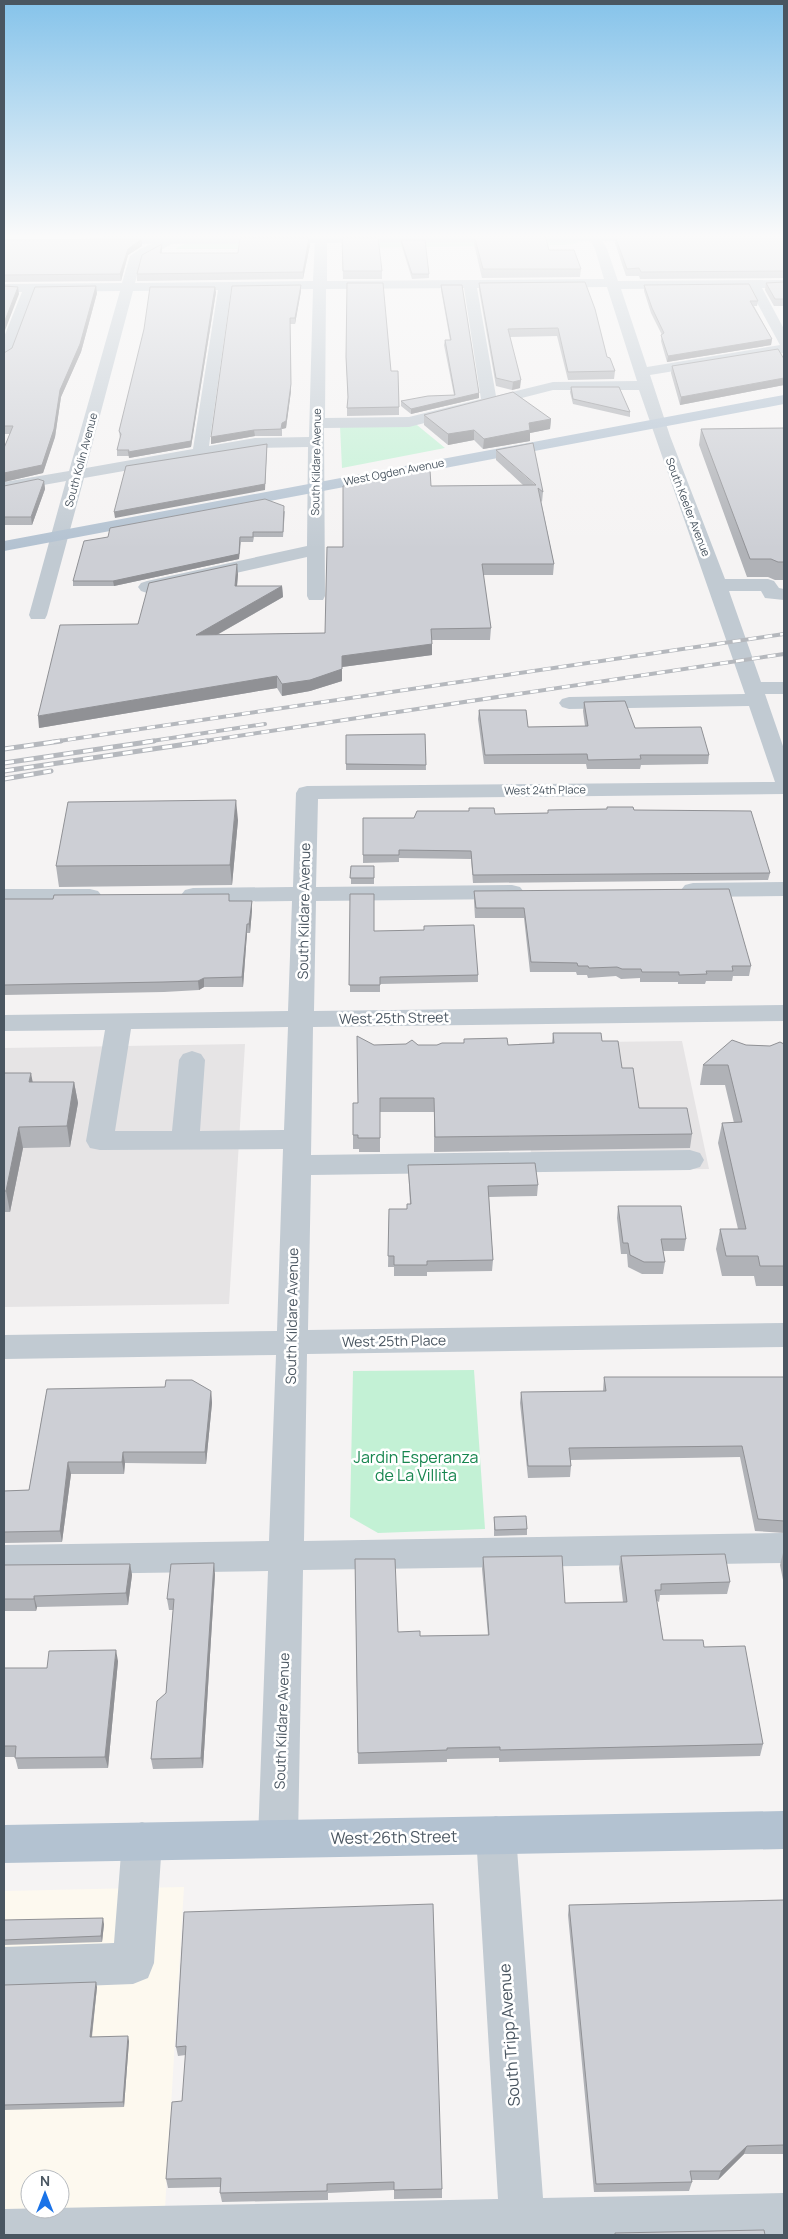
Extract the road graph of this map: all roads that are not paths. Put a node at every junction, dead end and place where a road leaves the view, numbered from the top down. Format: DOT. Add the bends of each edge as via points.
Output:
graph roads {
  1 [pos="10,339"];
  2 [pos="114,339"];
  3 [pos="217,339"];
  4 [pos="318,339"];
  5 [pos="479,339"];
  6 [pos="631,339"];
  7 [pos="784,349"];
  8 [pos="4,355"];
  9 [pos="644,379"];
  10 [pos="784,399"];
  11 [pos="489,402"];
  12 [pos="658,422"];
  13 [pos="318,423"];
  14 [pos="317,442"];
  15 [pos="200,452"];
  16 [pos="77,474"];
  17 [pos="4,487"];
  18 [pos="316,487"];
  19 [pos="60,535"];
  20 [pos="4,546"];
  21 [pos="314,550"];
  22 [pos="718,585"];
  23 [pos="147,587"];
  24 [pos="784,594"];
  25 [pos="316,596"];
  26 [pos="38,615"];
  27 [pos="784,688"];
  28 [pos="754,694"];
  29 [pos="570,703"];
  30 [pos="784,779"];
  31 [pos="784,788"];
  32 [pos="307,793"];
  33 [pos="671,890"];
  34 [pos="784,890"];
  35 [pos="532,892"];
  36 [pos="304,894"];
  37 [pos="172,895"];
  38 [pos="4,896"];
  39 [pos="112,896"];
  40 [pos="784,1013"];
  41 [pos="301,1019"];
  42 [pos="118,1021"];
  43 [pos="4,1023"];
  44 [pos="192,1060"];
  45 [pos="185,1140"];
  46 [pos="297,1152"];
  47 [pos="690,1160"];
  48 [pos="784,1335"];
  49 [pos="292,1342"];
  50 [pos="4,1347"];
  51 [pos="784,1548"];
  52 [pos="286,1556"];
  53 [pos="4,1560"];
  54 [pos="784,1830"];
  55 [pos="496,1835"];
  56 [pos="278,1839"];
  57 [pos="142,1841"];
  58 [pos="4,1844"];
  59 [pos="4,1968"];
  60 [pos="784,2216"];
  61 [pos="522,2228"];
  62 [pos="4,2232"];
  63 [pos="132,2233"];
  1 -- 8 [label="street"];
  2 -- 16 [label="street, South Kolin Avenue"];
  3 -- 15 [label="street"];
  4 -- 13 [label="street, South Kildare Avenue"];
  5 -- 11 [label="street"];
  6 -- 9 [label="street, South Keeler Avenue"];
  7 -- 9 [label="street"];
  9 -- 11 [label="street" via="553,386"];
  9 -- 12 [label="street, South Keeler Avenue"];
  10 -- 12 [label="main road, West Ogden Avenue"];
  11 -- 13 [label="street" via="409,422"];
  12 -- 18 [label="main road, West Ogden Avenue"];
  12 -- 22 [label="street, South Keeler Avenue"];
  13 -- 14 [label="street, South Kildare Avenue"];
  14 -- 15 [label="street" via="255,443"];
  14 -- 18 [label="street, South Kildare Avenue"];
  15 -- 16 [label="street"];
  16 -- 17 [label="street"];
  16 -- 19 [label="street, South Kolin Avenue"];
  18 -- 19 [label="main road, West Ogden Avenue"];
  18 -- 21 [label="street, South Kildare Avenue"];
  19 -- 20 [label="main road, West Ogden Avenue"];
  19 -- 26 [label="street, South Kolin Avenue"];
  21 -- 23 [label="street"];
  21 -- 25 [label="street, South Kildare Avenue"];
  22 -- 24 [label="street" via="768,585 772,594"];
  22 -- 28 [label="street, South Keeler Avenue"];
  27 -- 28 [label="street"];
  28 -- 29 [label="street"];
  28 -- 30 [label="street, South Keeler Avenue"];
  31 -- 32 [label="street, West 24th Place"];
  32 -- 36 [label="street, South Kildare Avenue"];
  33 -- 34 [label="street"];
  35 -- 36 [label="street"];
  36 -- 37 [label="street"];
  36 -- 41 [label="street, South Kildare Avenue"];
  38 -- 39 [label="street"];
  40 -- 41 [label="street, West 25th Street"];
  41 -- 42 [label="street, West 25th Street"];
  41 -- 46 [label="street, South Kildare Avenue"];
  42 -- 43 [label="street, West 25th Street"];
  42 -- 45 [label="street" via="100,1141"];
  44 -- 45 [label="street"];
  45 -- 46 [label="street"];
  46 -- 47 [label="street"];
  46 -- 49 [label="street, South Kildare Avenue"];
  48 -- 49 [label="street, West 25th Place"];
  49 -- 50 [label="street, West 25th Place"];
  49 -- 52 [label="street, South Kildare Avenue"];
  51 -- 52 [label="street"];
  52 -- 53 [label="street"];
  52 -- 56 [label="street, South Kildare Avenue"];
  54 -- 55 [label="main road, West 26th Street"];
  55 -- 56 [label="main road, West 26th Street"];
  55 -- 61 [label="street, South Tripp Avenue"];
  56 -- 57 [label="main road, West 26th Street"];
  57 -- 58 [label="main road, West 26th Street"];
  57 -- 59 [label="street" via="133,1963"];
  60 -- 61 [label="street"];
  61 -- 63 [label="street"];
  62 -- 63 [label="street"];
}
